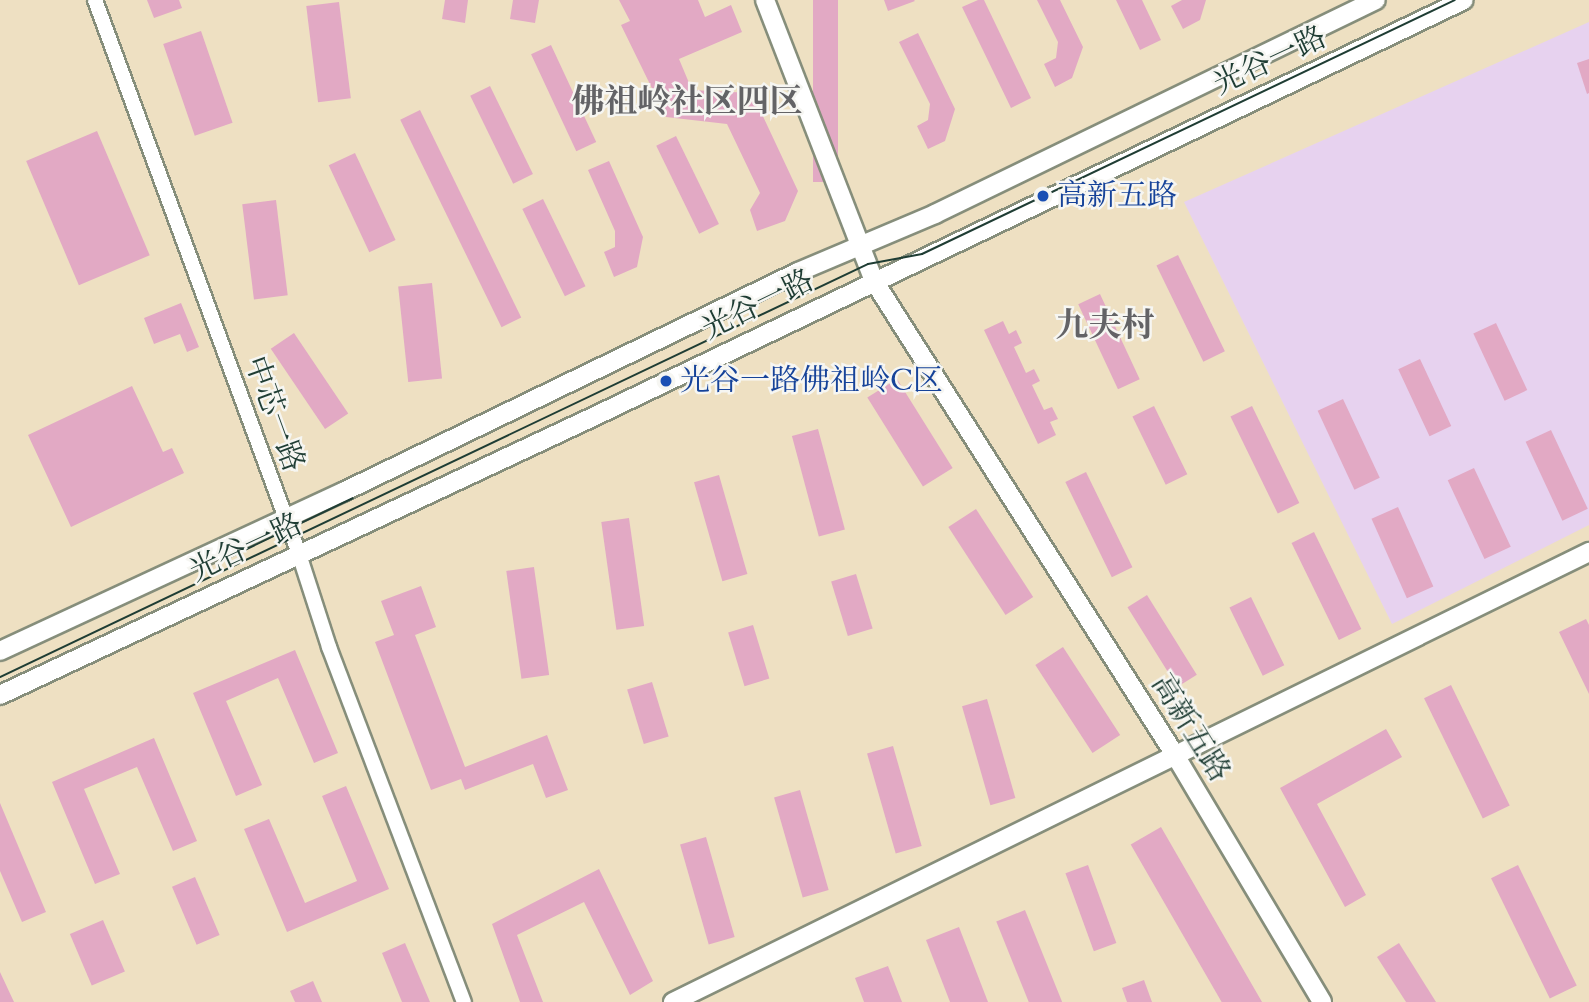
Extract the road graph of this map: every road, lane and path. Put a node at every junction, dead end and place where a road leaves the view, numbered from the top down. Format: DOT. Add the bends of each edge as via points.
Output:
graph roads {
  1 [pos="94,0"];
  2 [pos="765,0"];
  3 [pos="1376,0"];
  4 [pos="1464,0"];
  5 [pos="860,246"];
  6 [pos="874,281"];
  7 [pos="284,519"];
  8 [pos="1589,552"];
  9 [pos="299,554"];
  10 [pos="1589,562"];
  11 [pos="0,651"];
  12 [pos="0,695"];
  13 [pos="1177,759"];
  14 [pos="464,1002"];
  15 [pos="673,1002"];
  16 [pos="694,1002"];
  17 [pos="1322,1002"];
  1 -- 7 [label="street, 中芯一路"];
  2 -- 5 [label="main road, 高新五路"];
  3 -- 5 [label="main road, 光谷一路"];
  4 -- 6 [label="main road, 光谷一路"];
  5 -- 6 [label="main road, 高新五路"];
  5 -- 7 [label="main road, 光谷一路"];
  6 -- 9 [label="main road, 光谷一路"];
  6 -- 13 [label="main road, 高新五路"];
  7 -- 9 [label="street, 中芯一路"];
  7 -- 11 [label="main road, 光谷一路"];
  8 -- 13 [label="main road"];
  9 -- 12 [label="main road, 光谷一路"];
  9 -- 14 [label="street, 中芯一路" via="328,648"];
  10 -- 13 [label="main road"];
  13 -- 15 [label="main road"];
  13 -- 16 [label="main road"];
  13 -- 17 [label="main road, 高新五路"];
}
